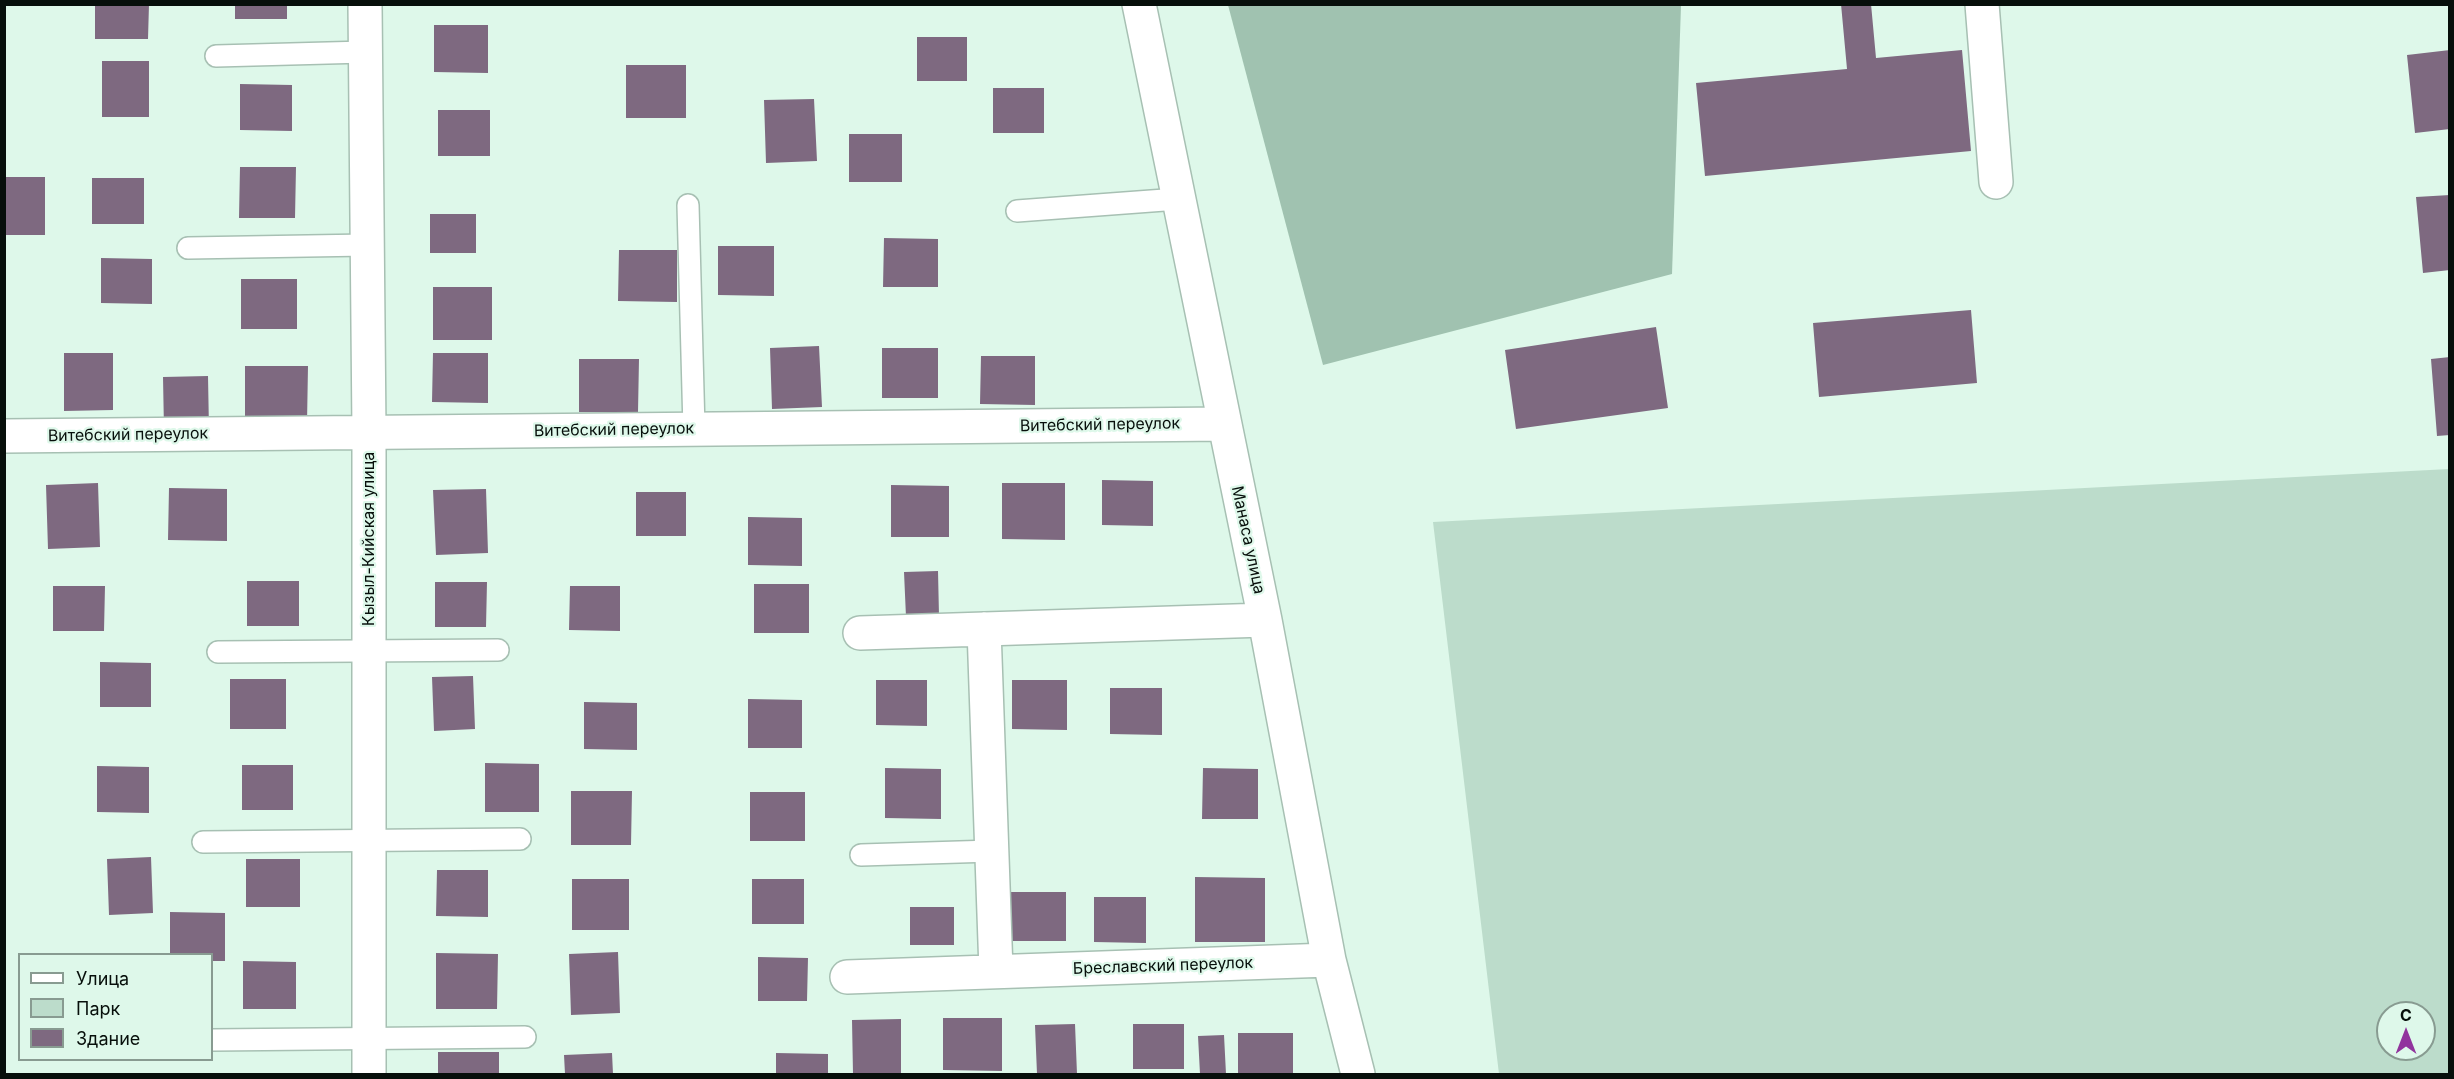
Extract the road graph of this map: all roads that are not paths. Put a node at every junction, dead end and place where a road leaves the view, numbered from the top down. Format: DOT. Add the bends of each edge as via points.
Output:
graph roads {
  1 [pos="365,4"];
  2 [pos="1139,4"];
  3 [pos="1982,4"];
  4 [pos="365,52"];
  5 [pos="216,56"];
  6 [pos="1996,182"];
  7 [pos="1178,199"];
  8 [pos="688,205"];
  9 [pos="1017,210"];
  10 [pos="367,245"];
  11 [pos="188,248"];
  12 [pos="1224,424"];
  13 [pos="694,429"];
  14 [pos="369,432"];
  15 [pos="4,436"];
  16 [pos="1265,620"];
  17 [pos="984,629"];
  18 [pos="860,633"];
  19 [pos="369,650"];
  20 [pos="498,650"];
  21 [pos="218,652"];
  22 [pos="369,839"];
  23 [pos="520,839"];
  24 [pos="203,842"];
  25 [pos="992,851"];
  26 [pos="861,855"];
  27 [pos="1329,960"];
  28 [pos="996,971"];
  29 [pos="847,977"];
  30 [pos="525,1037"];
  31 [pos="369,1039"];
  32 [pos="213,1040"];
  33 [pos="369,1074"];
  34 [pos="1358,1074"];
  1 -- 4 [label="street, Кызыл-Кийская улица"];
  2 -- 7 [label="street, Манаса улица"];
  3 -- 6 [label="street"];
  4 -- 5 [label="lane"];
  4 -- 10 [label="street, Кызыл-Кийская улица"];
  7 -- 9 [label="lane"];
  7 -- 12 [label="street, Манаса улица"];
  8 -- 13 [label="lane"];
  10 -- 11 [label="lane"];
  10 -- 14 [label="street, Кызыл-Кийская улица"];
  12 -- 13 [label="street, Витебский переулок"];
  12 -- 16 [label="street, Манаса улица"];
  13 -- 14 [label="street, Витебский переулок"];
  14 -- 15 [label="street, Витебский переулок"];
  14 -- 19 [label="street, Кызыл-Кийская улица"];
  16 -- 17 [label="street"];
  16 -- 27 [label="street, Манаса улица"];
  17 -- 18 [label="street"];
  17 -- 25 [label="street"];
  19 -- 20 [label="lane"];
  19 -- 21 [label="lane"];
  19 -- 22 [label="street, Кызыл-Кийская улица"];
  22 -- 23 [label="lane"];
  22 -- 24 [label="lane"];
  22 -- 31 [label="street, Кызыл-Кийская улица"];
  25 -- 26 [label="lane"];
  25 -- 28 [label="street"];
  27 -- 28 [label="street, Бреславский переулок"];
  27 -- 34 [label="street, Манаса улица"];
  28 -- 29 [label="street, Бреславский переулок"];
  30 -- 31 [label="lane"];
  31 -- 32 [label="lane"];
  31 -- 33 [label="street, Кызыл-Кийская улица"];
}
